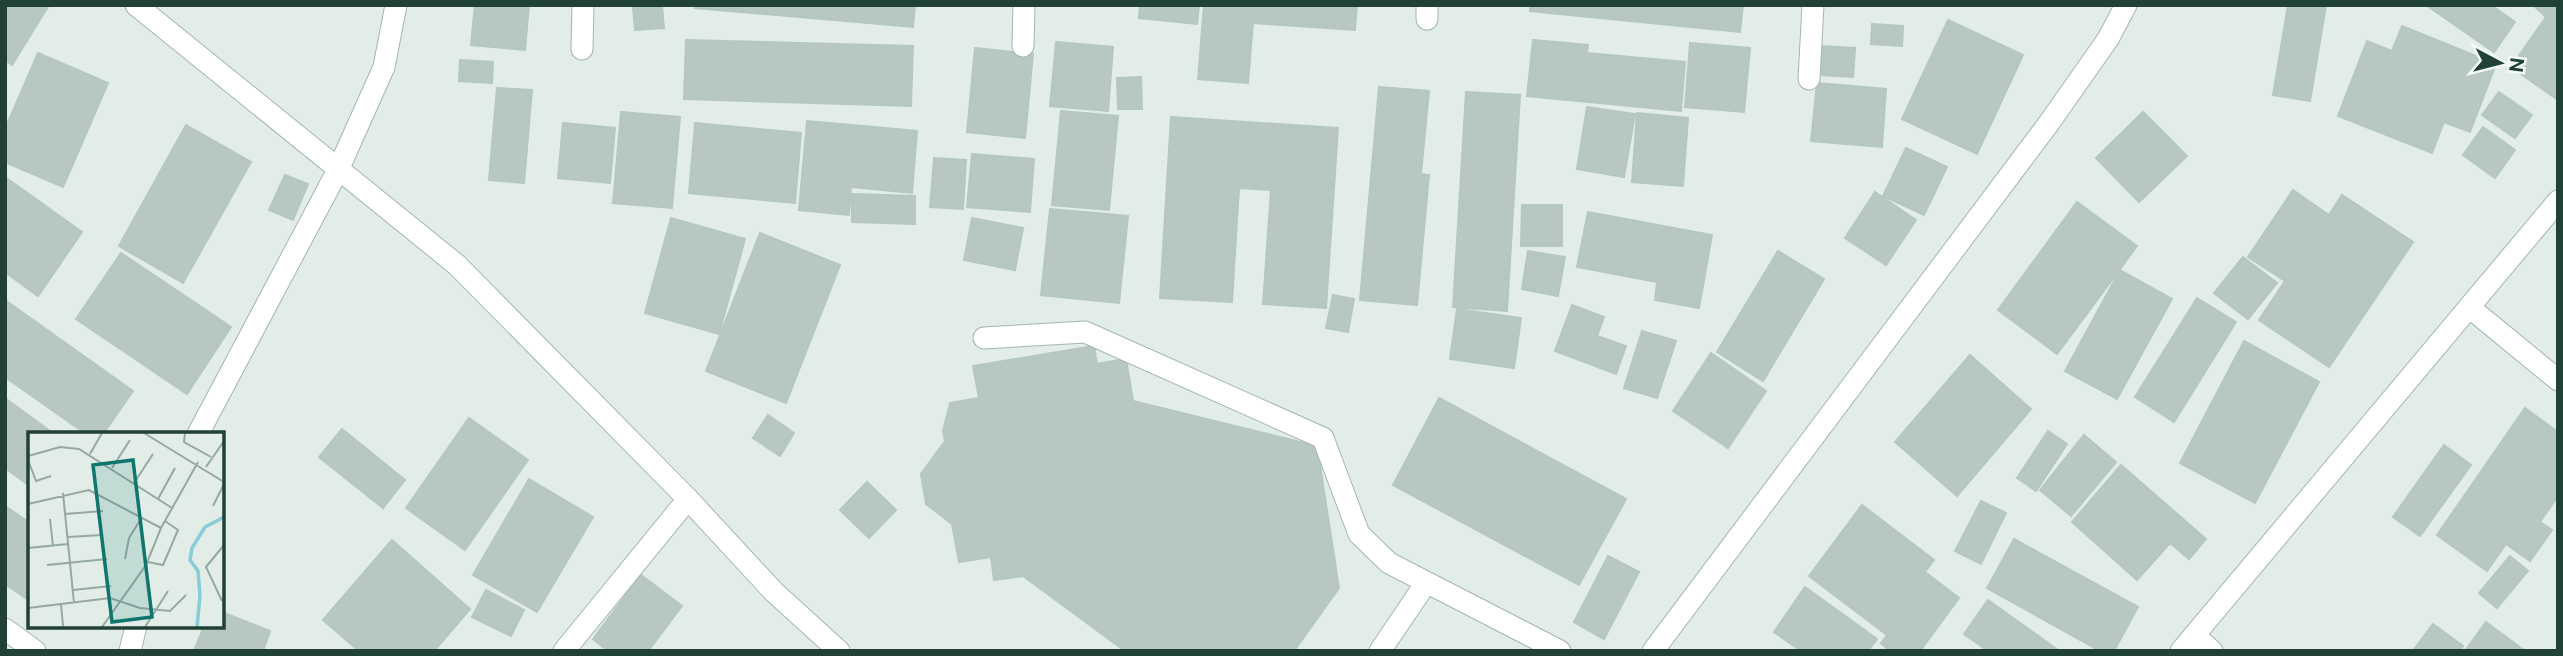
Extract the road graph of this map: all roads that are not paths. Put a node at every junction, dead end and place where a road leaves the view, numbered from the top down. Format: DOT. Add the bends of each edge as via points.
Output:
graph roads {
  1 [pos="136,5"];
  2 [pos="396,5"];
  3 [pos="583,5"];
  4 [pos="1024,5"];
  5 [pos="1813,5"];
  6 [pos="2126,5"];
  7 [pos="1023,46"];
  8 [pos="582,49"];
  9 [pos="1809,79"];
  10 [pos="338,170"];
  11 [pos="2558,201"];
  12 [pos="2469,307"];
  13 [pos="984,338"];
  14 [pos="2558,380"];
  15 [pos="199,432"];
  16 [pos="688,499"];
  17 [pos="1426,583"];
  18 [pos="136,628"];
  19 [pos="5,629"];
  20 [pos="2188,643"];
  21 [pos="35,651"];
  22 [pos="130,651"];
  23 [pos="564,651"];
  24 [pos="839,651"];
  25 [pos="1380,651"];
  26 [pos="1560,651"];
  27 [pos="1653,651"];
  28 [pos="2212,651"];
  1 -- 10 [label="street"];
  2 -- 10 [label="street" via="384,68"];
  3 -- 8 [label="street"];
  4 -- 7 [label="street"];
  5 -- 9 [label="street"];
  6 -- 27 [label="street" via="2108,39 2049,123"];
  10 -- 15 [label="street"];
  10 -- 16 [label="street" via="457,265"];
  11 -- 12 [label="street"];
  12 -- 14 [label="street"];
  12 -- 20 [label="street"];
  13 -- 17 [label="street" via="1085,332 1323,438 1359,534 1389,563"];
  16 -- 23 [label="street"];
  16 -- 24 [label="street" via="774,592"];
  17 -- 25 [label="street"];
  17 -- 26 [label="street"];
  18 -- 22 [label="street"];
  19 -- 21 [label="street"];
  20 -- 28 [label="street"];
}
